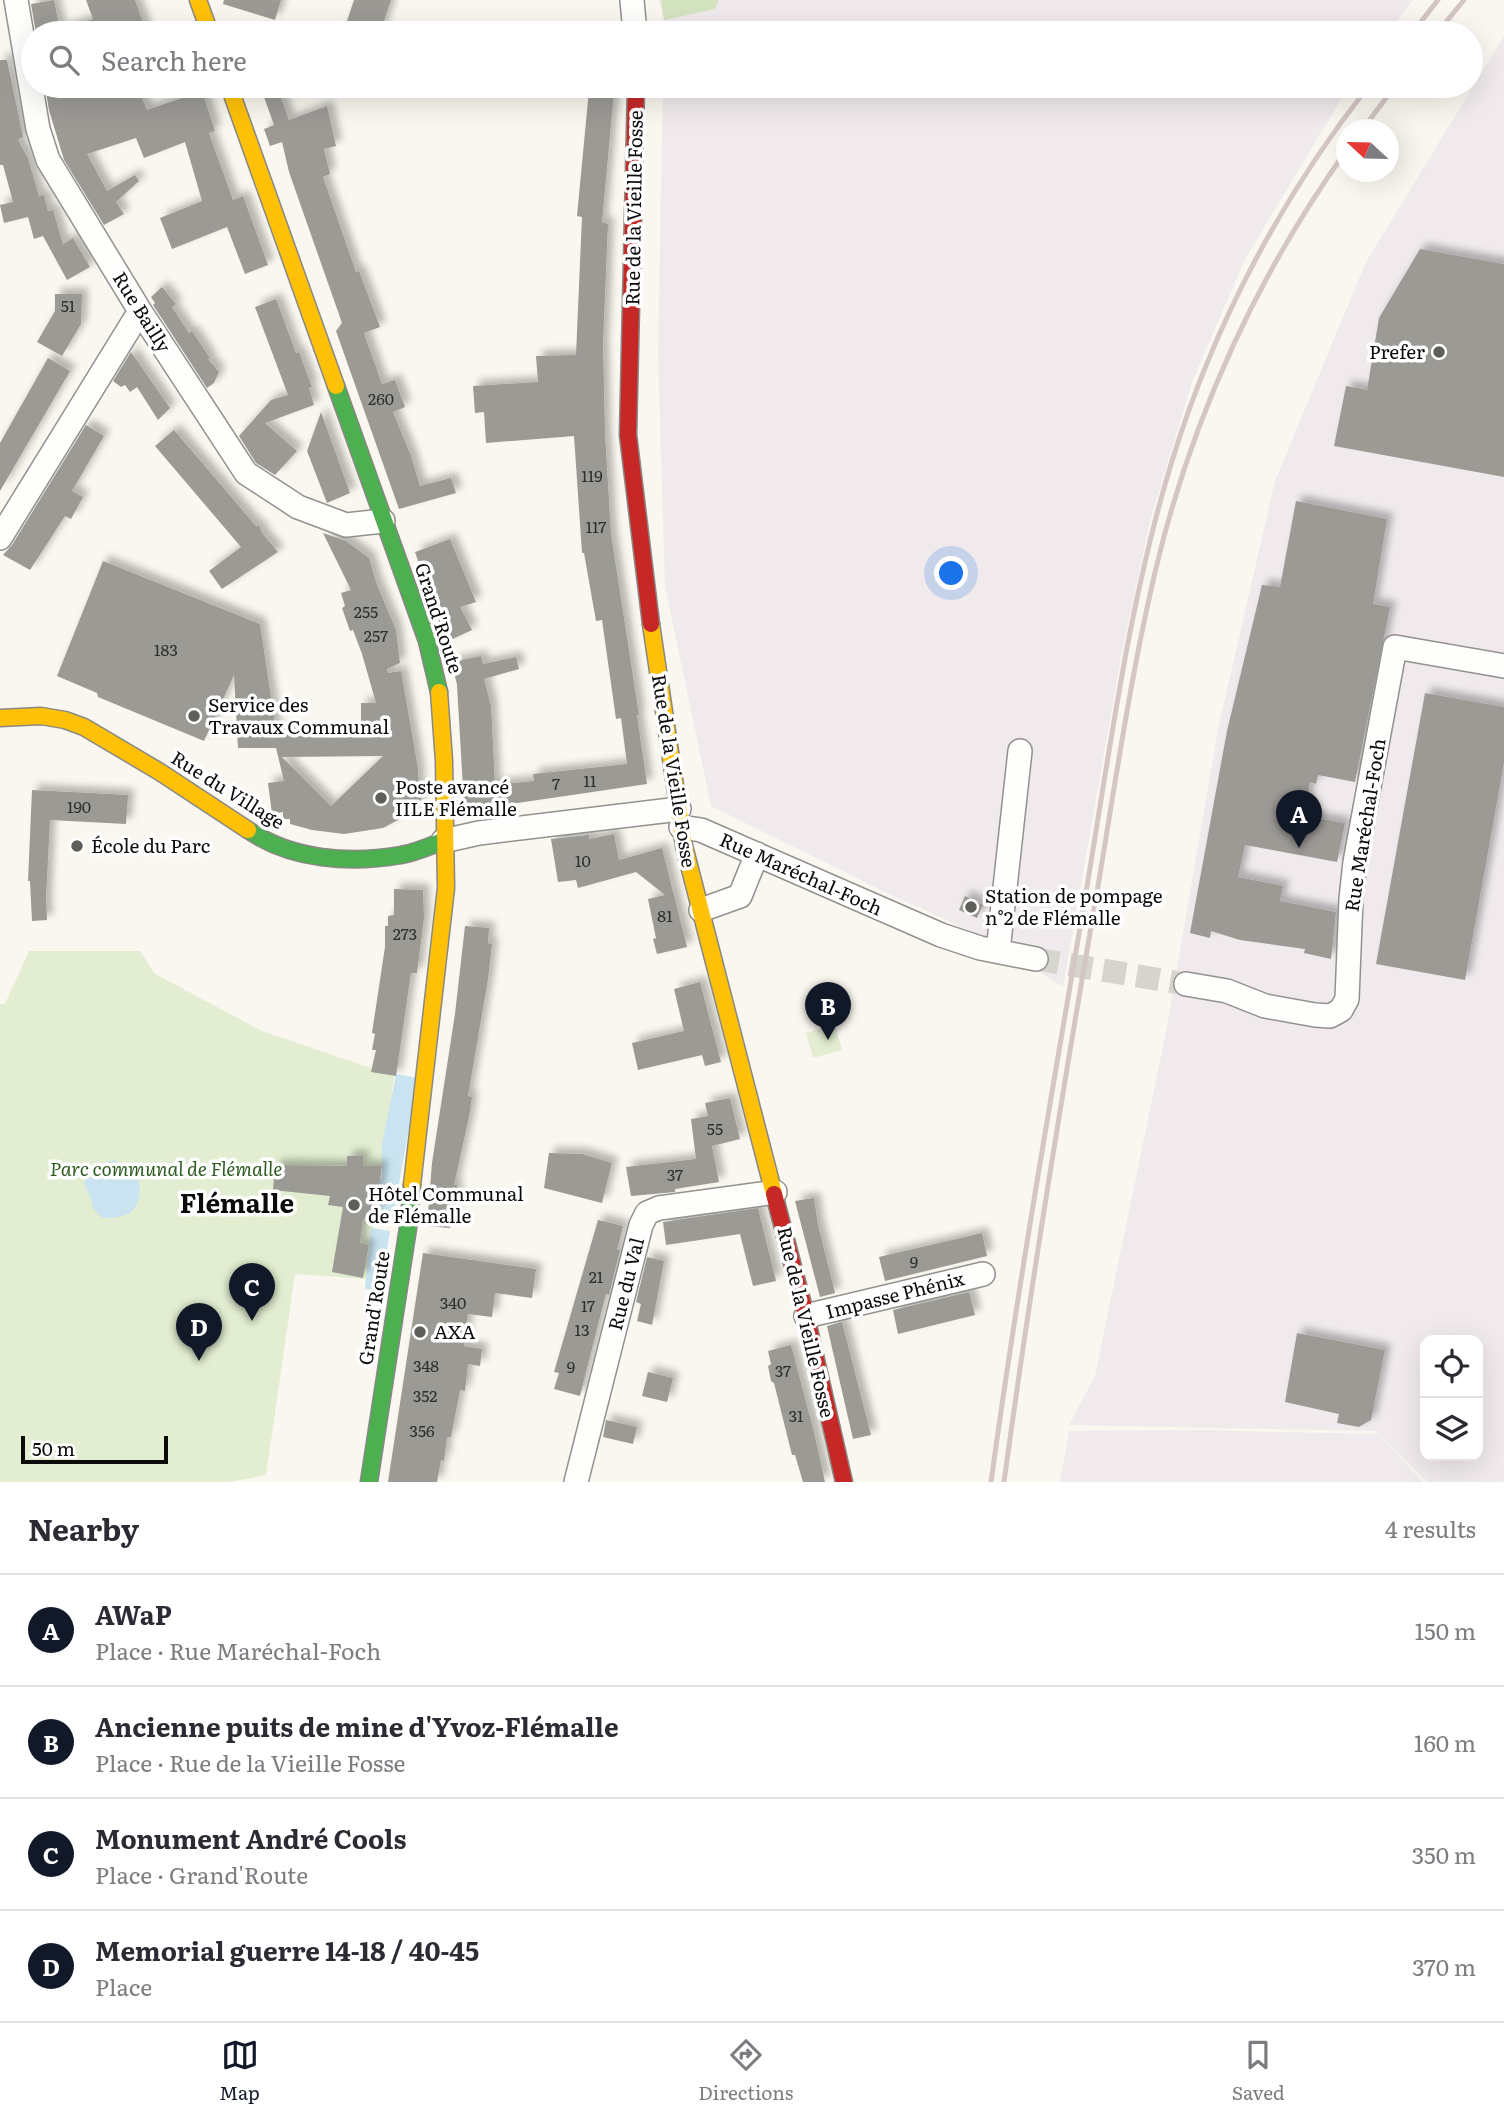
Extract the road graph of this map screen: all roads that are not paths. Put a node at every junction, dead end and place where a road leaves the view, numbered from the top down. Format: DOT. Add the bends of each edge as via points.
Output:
graph roads {
  1 [pos="16,0"];
  2 [pos="198,0"];
  3 [pos="632,0"];
  4 [pos="206,21"];
  5 [pos="634,21"];
  6 [pos="21,29"];
  7 [pos="33,98"];
  8 [pos="233,98"];
  9 [pos="636,98"];
  10 [pos="140,311"];
  11 [pos="383,521"];
  12 [pos="0,538"];
  13 [pos="1504,666"];
  14 [pos="0,718"];
  15 [pos="1020,751"];
  16 [pos="680,818"];
  17 [pos="443,841"];
  18 [pos="757,854"];
  19 [pos="701,910"];
  20 [pos="999,951"];
  21 [pos="1036,959"];
  22 [pos="1186,985"];
  23 [pos="775,1192"];
  24 [pos="983,1274"];
  25 [pos="806,1316"];
  26 [pos="369,1482"];
  27 [pos="576,1482"];
  28 [pos="844,1482"];
  1 -- 6 [label="street, Rue Bailly"];
  2 -- 4 [label="street"];
  3 -- 5 [label="street"];
  7 -- 10 [label="street, Rue Bailly" via="48,160"];
  8 -- 11 [label="street, Grand'Route"];
  9 -- 16 [label="street, Rue de la Vieille Fosse" via="628,435 643,573"];
  10 -- 11 [label="street, Rue Bailly" via="246,473 298,507 346,526"];
  10 -- 12 [label="street"];
  11 -- 17 [label="street, Grand'Route" via="439,686"];
  13 -- 22 [label="street, Rue Maréchal-Foch" via="1395,647 1356,862 1347,999 1341,1010 1330,1016 1265,1006 1227,991"];
  14 -- 17 [label="street, Rue du Village" via="41,716 84,727 267,843 344,860 403,855"];
  15 -- 20 [label="street"];
  16 -- 17 [label="street" via="479,833"];
  16 -- 18 [label="street, Rue Maréchal-Foch"];
  16 -- 19 [label="street, Rue de la Vieille Fosse"];
  17 -- 26 [label="street, Grand'Route" via="446,888 408,1228"];
  18 -- 19 [label="street" via="740,896"];
  18 -- 20 [label="street, Rue Maréchal-Foch" via="941,935"];
  19 -- 23 [label="street, Rue de la Vieille Fosse"];
  20 -- 21 [label="street, Rue Maréchal-Foch"];
  23 -- 25 [label="street, Rue de la Vieille Fosse"];
  23 -- 27 [label="street, Rue du Val" via="647,1213"];
  24 -- 25 [label="street, Impasse Phénix"];
  25 -- 28 [label="street, Rue de la Vieille Fosse"];
}
